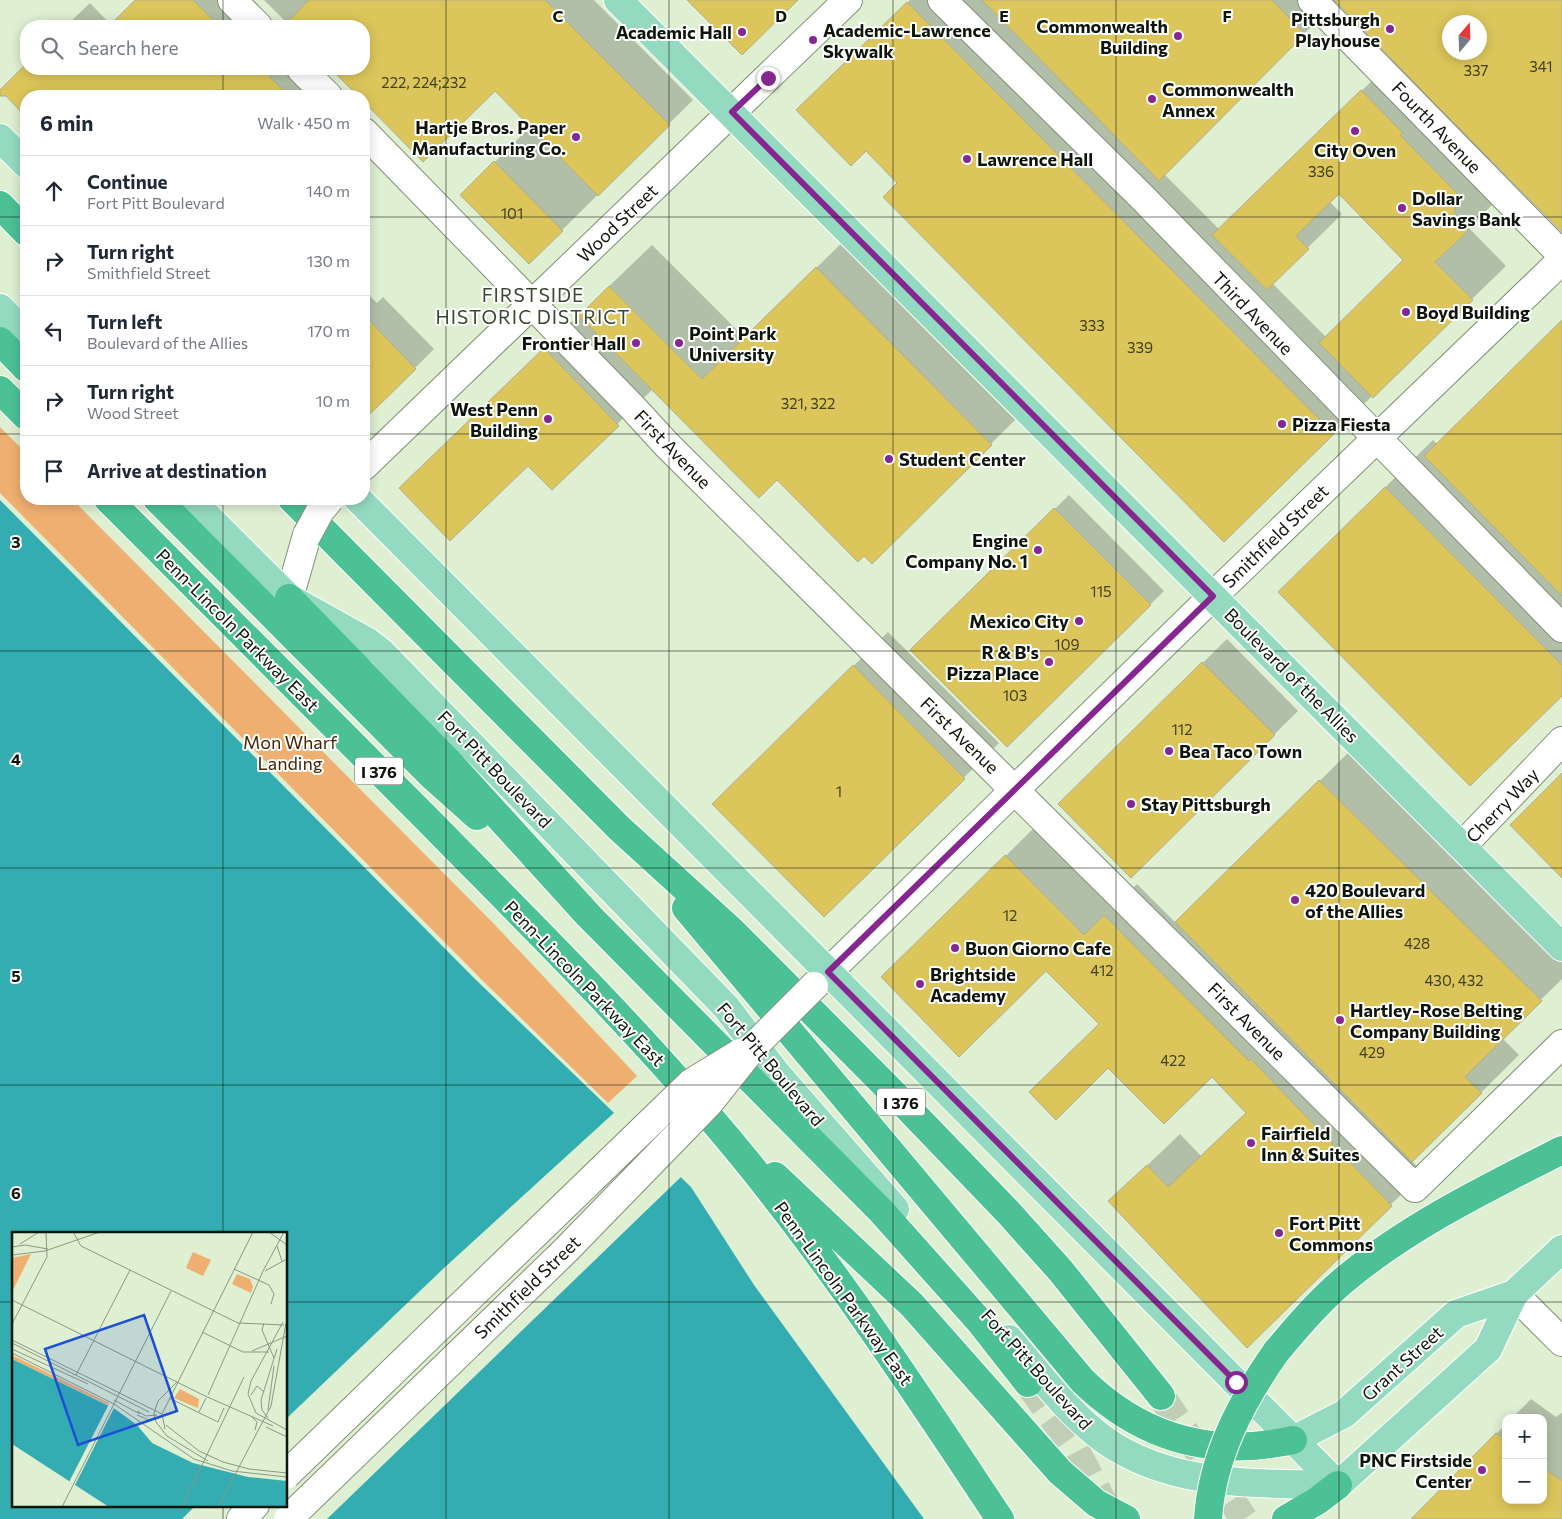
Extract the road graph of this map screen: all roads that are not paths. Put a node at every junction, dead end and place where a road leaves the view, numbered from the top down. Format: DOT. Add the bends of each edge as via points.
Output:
graph roads {
  1 [pos="232,0"];
  2 [pos="618,0"];
  3 [pos="848,0"];
  4 [pos="942,0"];
  5 [pos="1312,0"];
  6 [pos="252,20"];
  7 [pos="307,75"];
  8 [pos="322,90"];
  9 [pos="732,112"];
  10 [pos="0,138"];
  11 [pos="370,138"];
  12 [pos="20,158"];
  13 [pos="0,205"];
  14 [pos="20,226"];
  15 [pos="1562,255"];
  16 [pos="1562,260"];
  17 [pos="532,305"];
  18 [pos="0,308"];
  19 [pos="20,328"];
  20 [pos="0,341"];
  21 [pos="20,362"];
  22 [pos="0,390"];
  23 [pos="20,410"];
  24 [pos="1375,439"];
  25 [pos="370,460"];
  26 [pos="114,505"];
  27 [pos="162,505"];
  28 [pos="196,505"];
  29 [pos="298,505"];
  30 [pos="325,505"];
  31 [pos="364,505"];
  32 [pos="1213,596"];
  33 [pos="289,598"];
  34 [pos="1562,628"];
  35 [pos="1562,741"];
  36 [pos="1015,789"];
  37 [pos="619,828"];
  38 [pos="1462,846"];
  39 [pos="588,915"];
  40 [pos="1562,947"];
  41 [pos="821,979"];
  42 [pos="1562,1044"];
  43 [pos="754,1045"];
  44 [pos="709,1116"];
  45 [pos="1561,1150"];
  46 [pos="1562,1249"];
  47 [pos="1514,1294"];
  48 [pos="1562,1342"];
  49 [pos="1034,1378"];
  50 [pos="1161,1396"];
  51 [pos="1293,1440"];
  52 [pos="288,1473"];
  53 [pos="1338,1485"];
  54 [pos="254,1506"];
  55 [pos="241,1519"];
  56 [pos="288,1519"];
  57 [pos="1000,1519"];
  58 [pos="1126,1519"];
  59 [pos="1208,1519"];
  60 [pos="1286,1519"];
  61 [pos="1328,1519"];
  1 -- 6 [label="main road"];
  2 -- 9 [label="main road, Boulevard of the Allies"];
  3 -- 9 [label="main road, Wood Street"];
  4 -- 24 [label="main road, Third Avenue" via="1147,202"];
  5 -- 15 [label="main road, Fourth Avenue"];
  7 -- 8 [label="main road"];
  9 -- 17 [label="main road, Wood Street"];
  9 -- 32 [label="main road, Boulevard of the Allies"];
  10 -- 12 [label="main road"];
  11 -- 17 [label="main road, First Avenue"];
  13 -- 14 [label="highway"];
  16 -- 24 [label="main road, Smithfield Street"];
  17 -- 25 [label="main road, Wood Street"];
  17 -- 36 [label="main road, First Avenue" via="674,452"];
  18 -- 19 [label="main road"];
  20 -- 21 [label="highway"];
  22 -- 23 [label="highway"];
  24 -- 32 [label="main road, Smithfield Street"];
  24 -- 34 [label="main road, Third Avenue"];
  26 -- 44 [label="highway, Penn-Lincoln Parkway East / I 376" via="561,954"];
  27 -- 39 [label="highway" via="431,775"];
  28 -- 33 [label="main road, Fort Pitt Boulevard"];
  29 -- 37 [label="highway, I 376"];
  30 -- 33 [label="main road, bridge" via="308,535"];
  31 -- 41 [label="main road"];
  32 -- 36 [label="main road, Smithfield Street"];
  32 -- 38 [label="main road, Boulevard of the Allies"];
  33 -- 39 [label="highway" via="447,760"];
  33 -- 43 [label="main road, Fort Pitt Boulevard" via="381,652 726,1007"];
  35 -- 38 [label="main road, Cherry Way"];
  36 -- 41 [label="main road, Smithfield Street"];
  36 -- 42 [label="main road, First Avenue" via="1415,1188"];
  37 -- 50 [label="highway, I 376" via="731,930 1008,1212"];
  37 -- 51 [label="highway" via="1100,1398 1142,1425 1192,1442 1242,1447"];
  38 -- 40 [label="main road, Boulevard of the Allies"];
  39 -- 49 [label="highway" via="881,1211"];
  41 -- 43 [label="main road, Smithfield Street, bridge"];
  41 -- 51 [label="main road"];
  43 -- 49 [label="main road, Fort Pitt Boulevard"];
  43 -- 52 [label="main road, Smithfield Street, bridge" via="691,1083"];
  43 -- 56 [label="main road, Smithfield Street, bridge" via="709,1103 565,1251"];
  44 -- 57 [label="highway, Penn-Lincoln Parkway East / I 376" via="828,1268"];
  44 -- 58 [label="highway" via="912,1305 1077,1488 1102,1507"];
  45 -- 59 [label="highway, bridge" via="1448,1210 1367,1262 1318,1304 1276,1352 1246,1398 1228,1434 1218,1464"];
  46 -- 47 [label="main road, Grant Street"];
  47 -- 48 [label="main road"];
  47 -- 51 [label="main road, Grant Street" via="1456,1314 1344,1414"];
  47 -- 53 [label="main road, Grant Street" via="1488,1349"];
  49 -- 53 [label="main road, Fort Pitt Boulevard" via="1119,1449 1172,1472 1223,1481"];
  51 -- 53 [label="main road"];
  53 -- 60 [label="highway"];
  53 -- 61 [label="highway"];
  54 -- 55 [label="main road"];
}
